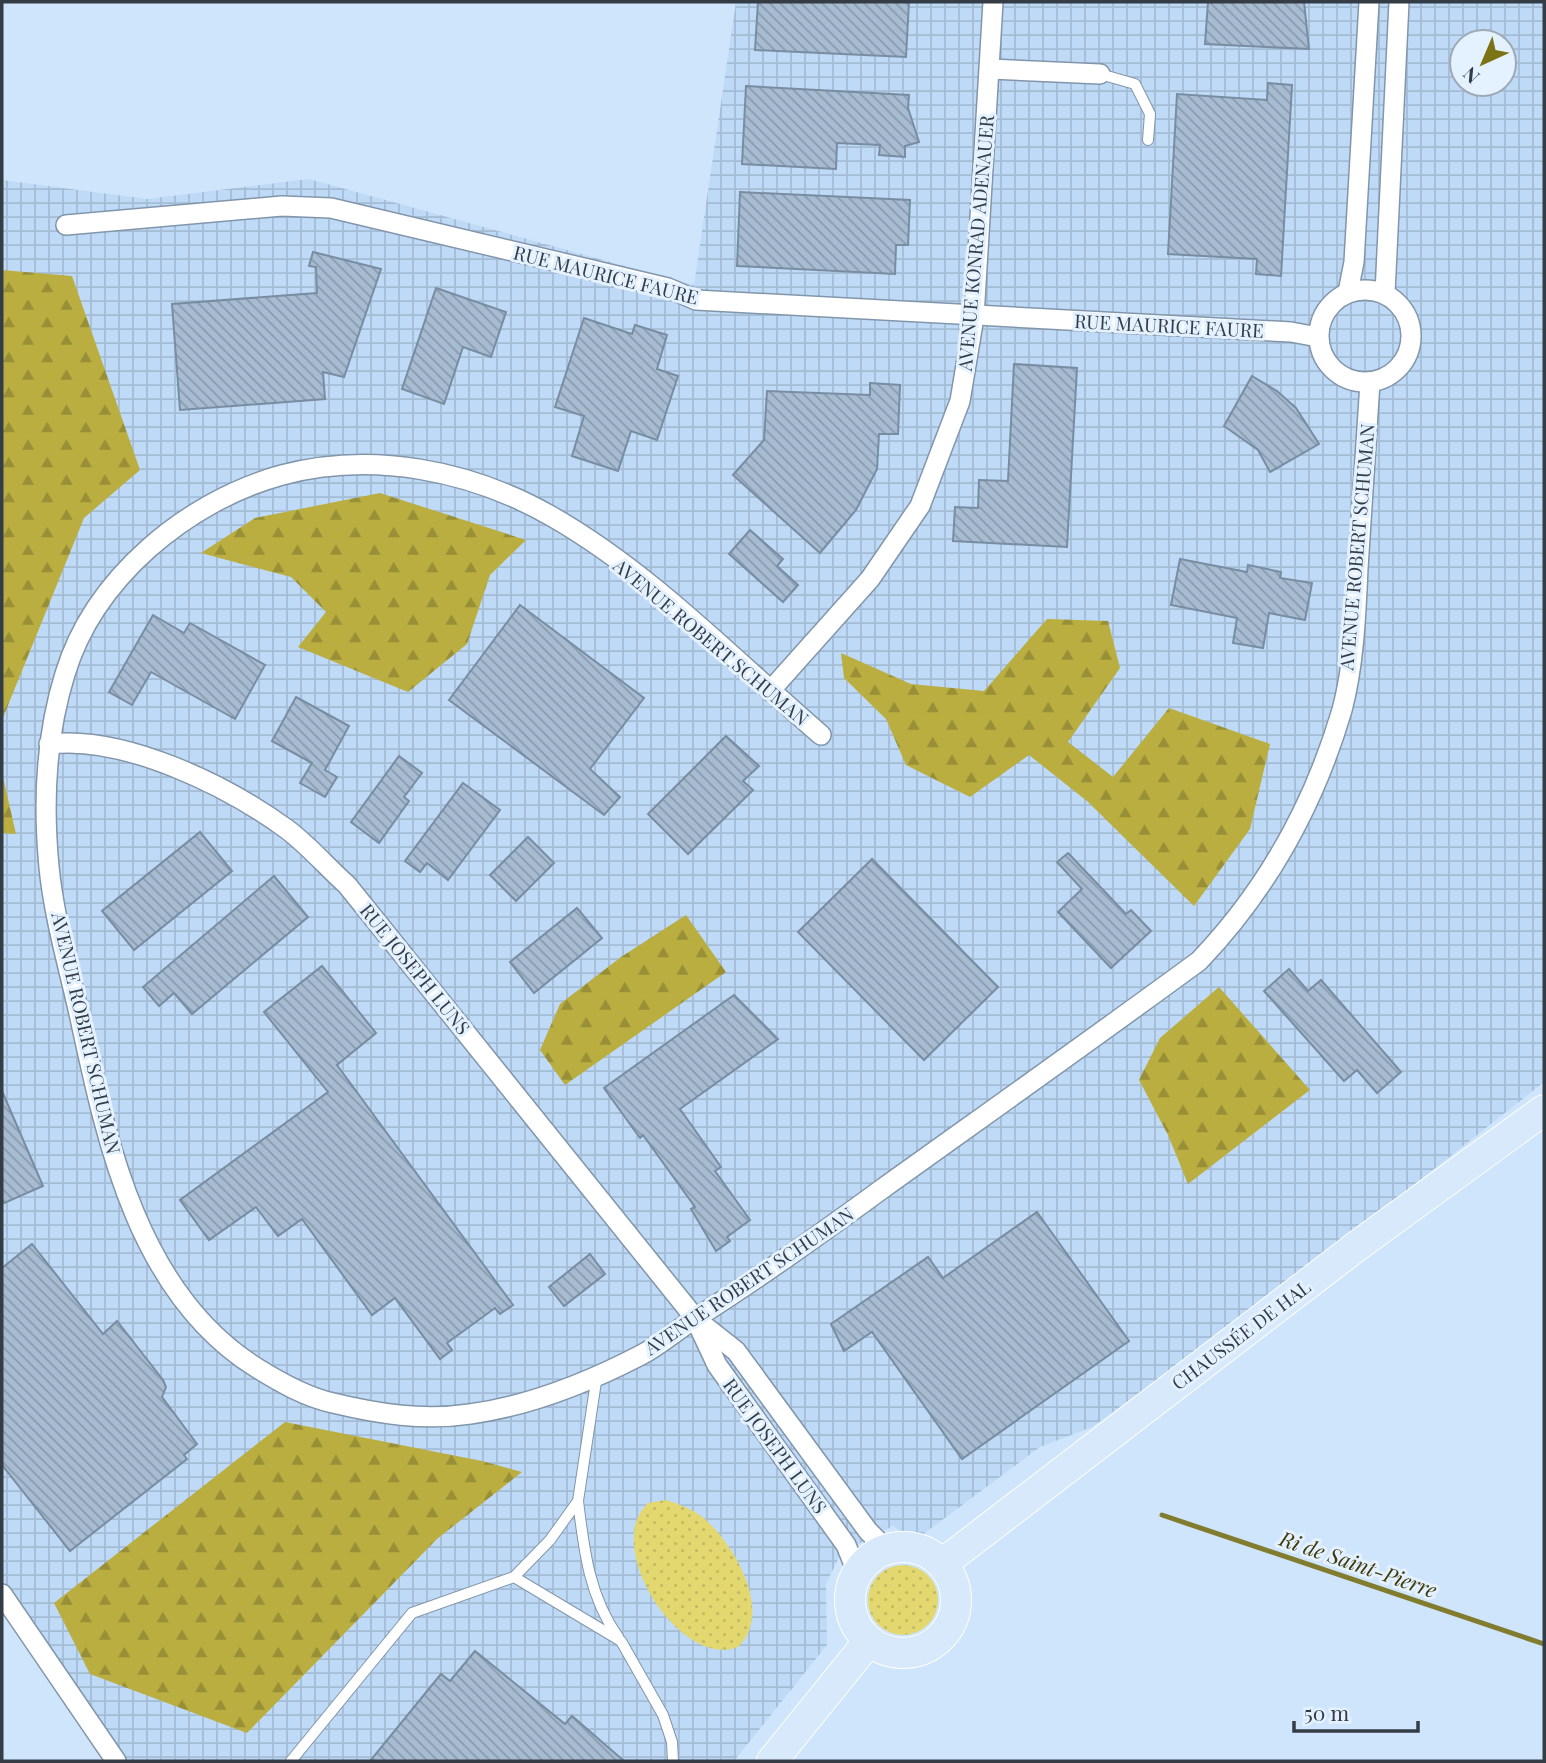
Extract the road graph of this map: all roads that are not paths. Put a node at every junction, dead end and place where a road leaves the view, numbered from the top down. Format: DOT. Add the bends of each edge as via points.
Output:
graph roads {
  1 [pos="993,2"];
  2 [pos="1369,2"];
  3 [pos="1399,2"];
  4 [pos="990,69"];
  5 [pos="1100,74"];
  6 [pos="1148,140"];
  7 [pos="66,225"];
  8 [pos="1348,292"];
  9 [pos="1385,293"];
  10 [pos="974,317"];
  11 [pos="1318,337"];
  12 [pos="1370,382"];
  13 [pos="770,691"];
  14 [pos="821,735"];
  15 [pos="49,744"];
  16 [pos="1544,1110"];
  17 [pos="695,1318"];
  18 [pos="597,1375"];
  19 [pos="578,1501"];
  20 [pos="886,1549"];
  21 [pos="942,1564"];
  22 [pos="857,1572"];
  23 [pos="514,1577"];
  24 [pos="2,1594"];
  25 [pos="621,1641"];
  26 [pos="869,1641"];
  27 [pos="116,1761"];
  28 [pos="291,1761"];
  29 [pos="673,1761"];
  30 [pos="772,1761"];
  1 -- 4 [label="street, AVENUE KONRAD ADENAUER"];
  2 -- 8 [label="street" via="1354,262"];
  3 -- 9 [label="street"];
  4 -- 5 [label="street"];
  4 -- 10 [label="street, AVENUE KONRAD ADENAUER"];
  5 -- 6 [label="lane" via="1135,84 1150,114"];
  7 -- 10 [label="street, RUE MAURICE FAURE" via="282,206 331,208 668,288 696,300"];
  8 -- 9 [label="street"];
  8 -- 11 [label="street" via="1326,310"];
  9 -- 12 [label="street" via="1406,314 1411,344 1397,370"];
  10 -- 11 [label="street, RUE MAURICE FAURE"];
  10 -- 13 [label="street, AVENUE KONRAD ADENAUER" via="960,401 920,506 870,579"];
  11 -- 12 [label="street" via="1321,352 1335,371 1355,382"];
  12 -- 17 [label="street, AVENUE ROBERT SCHUMAN" via="1357,608 1342,708 1314,790 1270,875 1199,961 742,1290"];
  13 -- 14 [label="street, AVENUE ROBERT SCHUMAN"];
  13 -- 15 [label="street, AVENUE ROBERT SCHUMAN" via="657,591 549,514 437,472 387,463 311,467 245,485 195,512 129,566 104,598 65,670"];
  15 -- 17 [label="street, RUE JOSEPH LUNS" via="108,748 163,763 235,796 289,831 347,885"];
  15 -- 18 [label="street, AVENUE ROBERT SCHUMAN" via="49,871 92,1074 136,1215 182,1300 239,1357 274,1379 320,1401 366,1412 426,1418 472,1414 533,1399"];
  16 -- 21 [label="main road, CHAUSSÉE DE HAL" via="1357,1246"];
  17 -- 18 [label="street, AVENUE ROBERT SCHUMAN" via="651,1349"];
  17 -- 20 [label="street, RUE JOSEPH LUNS" via="736,1350 868,1531"];
  17 -- 22 [label="street, RUE JOSEPH LUNS" via="717,1365 846,1545"];
  18 -- 19 [label="lane"];
  19 -- 23 [label="lane" via="550,1540"];
  19 -- 25 [label="lane" via="595,1596"];
  20 -- 21 [label="main road" via="912,1548 929,1553"];
  20 -- 22 [label="main road"];
  21 -- 26 [label="main road" via="954,1587 956,1604 945,1633 918,1651 901,1653"];
  22 -- 26 [label="main road" via="850,1607 853,1620"];
  23 -- 25 [label="lane"];
  23 -- 28 [label="lane" via="412,1613"];
  24 -- 27 [label="street"];
  25 -- 29 [label="lane" via="663,1715"];
  26 -- 30 [label="main road"];
}
